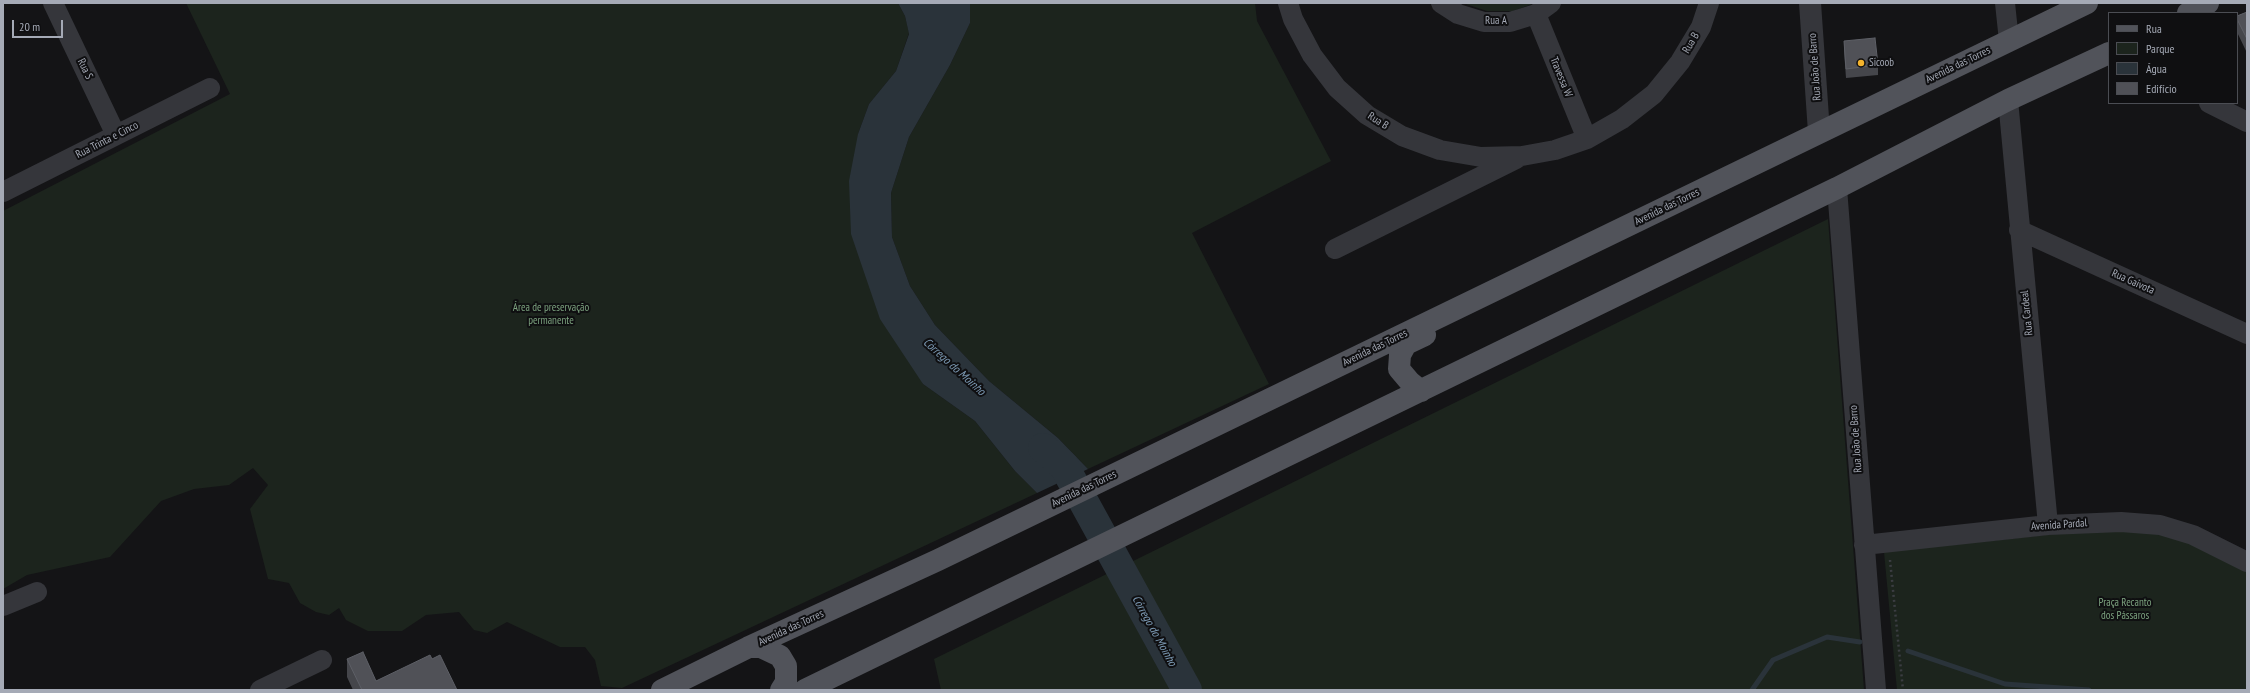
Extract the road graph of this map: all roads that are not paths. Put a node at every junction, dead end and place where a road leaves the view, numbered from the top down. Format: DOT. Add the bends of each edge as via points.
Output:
graph roads {
  1 [pos="53,3"];
  2 [pos="1288,3"];
  3 [pos="1441,3"];
  4 [pos="1709,3"];
  5 [pos="1810,3"];
  6 [pos="2005,3"];
  7 [pos="2087,3"];
  8 [pos="2208,3"];
  9 [pos="1543,8"];
  10 [pos="2190,12"];
  11 [pos="2008,41"];
  12 [pos="2108,54"];
  13 [pos="210,88"];
  14 [pos="2008,100"];
  15 [pos="2211,104"];
  16 [pos="2247,122"];
  17 [pos="1819,132"];
  18 [pos="116,135"];
  19 [pos="1587,139"];
  20 [pos="1522,156"];
  21 [pos="1837,188"];
  22 [pos="3,192"];
  23 [pos="2019,230"];
  24 [pos="1596,242"];
  25 [pos="1335,248"];
  26 [pos="2247,334"];
  27 [pos="1421,391"];
  28 [pos="2048,525"];
  29 [pos="1864,545"];
  30 [pos="2247,562"];
  31 [pos="37,592"];
  32 [pos="3,606"];
  33 [pos="748,647"];
  34 [pos="322,660"];
  35 [pos="260,690"];
  36 [pos="662,690"];
  37 [pos="780,690"];
  38 [pos="805,690"];
  39 [pos="1876,690"];
  1 -- 18 [label="street, Rua S"];
  2 -- 20 [label="street, Rua B" via="1293,19 1312,55 1337,88 1367,115 1402,136 1440,150 1481,157"];
  3 -- 9 [label="street, Rua A" via="1458,14 1484,22 1510,22"];
  4 -- 19 [label="street, Rua B" via="1701,27 1680,62 1654,94 1622,119"];
  5 -- 17 [label="street, Rua João de Barro"];
  6 -- 11 [label="street"];
  7 -- 11 [label="main road, Avenida das Torres"];
  8 -- 10 [label="main road"];
  9 -- 19 [label="street, Travessa W"];
  11 -- 17 [label="main road, Avenida das Torres"];
  12 -- 14 [label="main road"];
  13 -- 18 [label="street, Rua Trinta e Cinco"];
  14 -- 21 [label="main road"];
  14 -- 23 [label="street, Rua Cardeal"];
  15 -- 16 [label="street"];
  17 -- 24 [label="main road, Avenida das Torres"];
  18 -- 22 [label="street, Rua Trinta e Cinco"];
  19 -- 20 [label="street, Rua B" via="1555,150"];
  20 -- 25 [label="street, Rua B"];
  21 -- 27 [label="main road"];
  21 -- 29 [label="street, Rua João de Barro"];
  23 -- 26 [label="street, Rua Gaivota"];
  23 -- 28 [label="street, Rua Cardeal"];
  24 -- 27 [label="main road" via="1555,273 1406,344 1400,355 1399,369"];
  24 -- 33 [label="main road, Avenida das Torres" via="938,560"];
  27 -- 38 [label="main road"];
  28 -- 29 [label="street, Avenida Pardal"];
  28 -- 30 [label="street, Avenida Pardal" via="2121,522 2160,525 2193,535"];
  29 -- 39 [label="street, Rua João de Barro"];
  31 -- 32 [label="street"];
  33 -- 36 [label="main road, Avenida das Torres"];
  33 -- 37 [label="main road" via="761,647 780,656 786,666 786,682"];
  34 -- 35 [label="street"];
}
